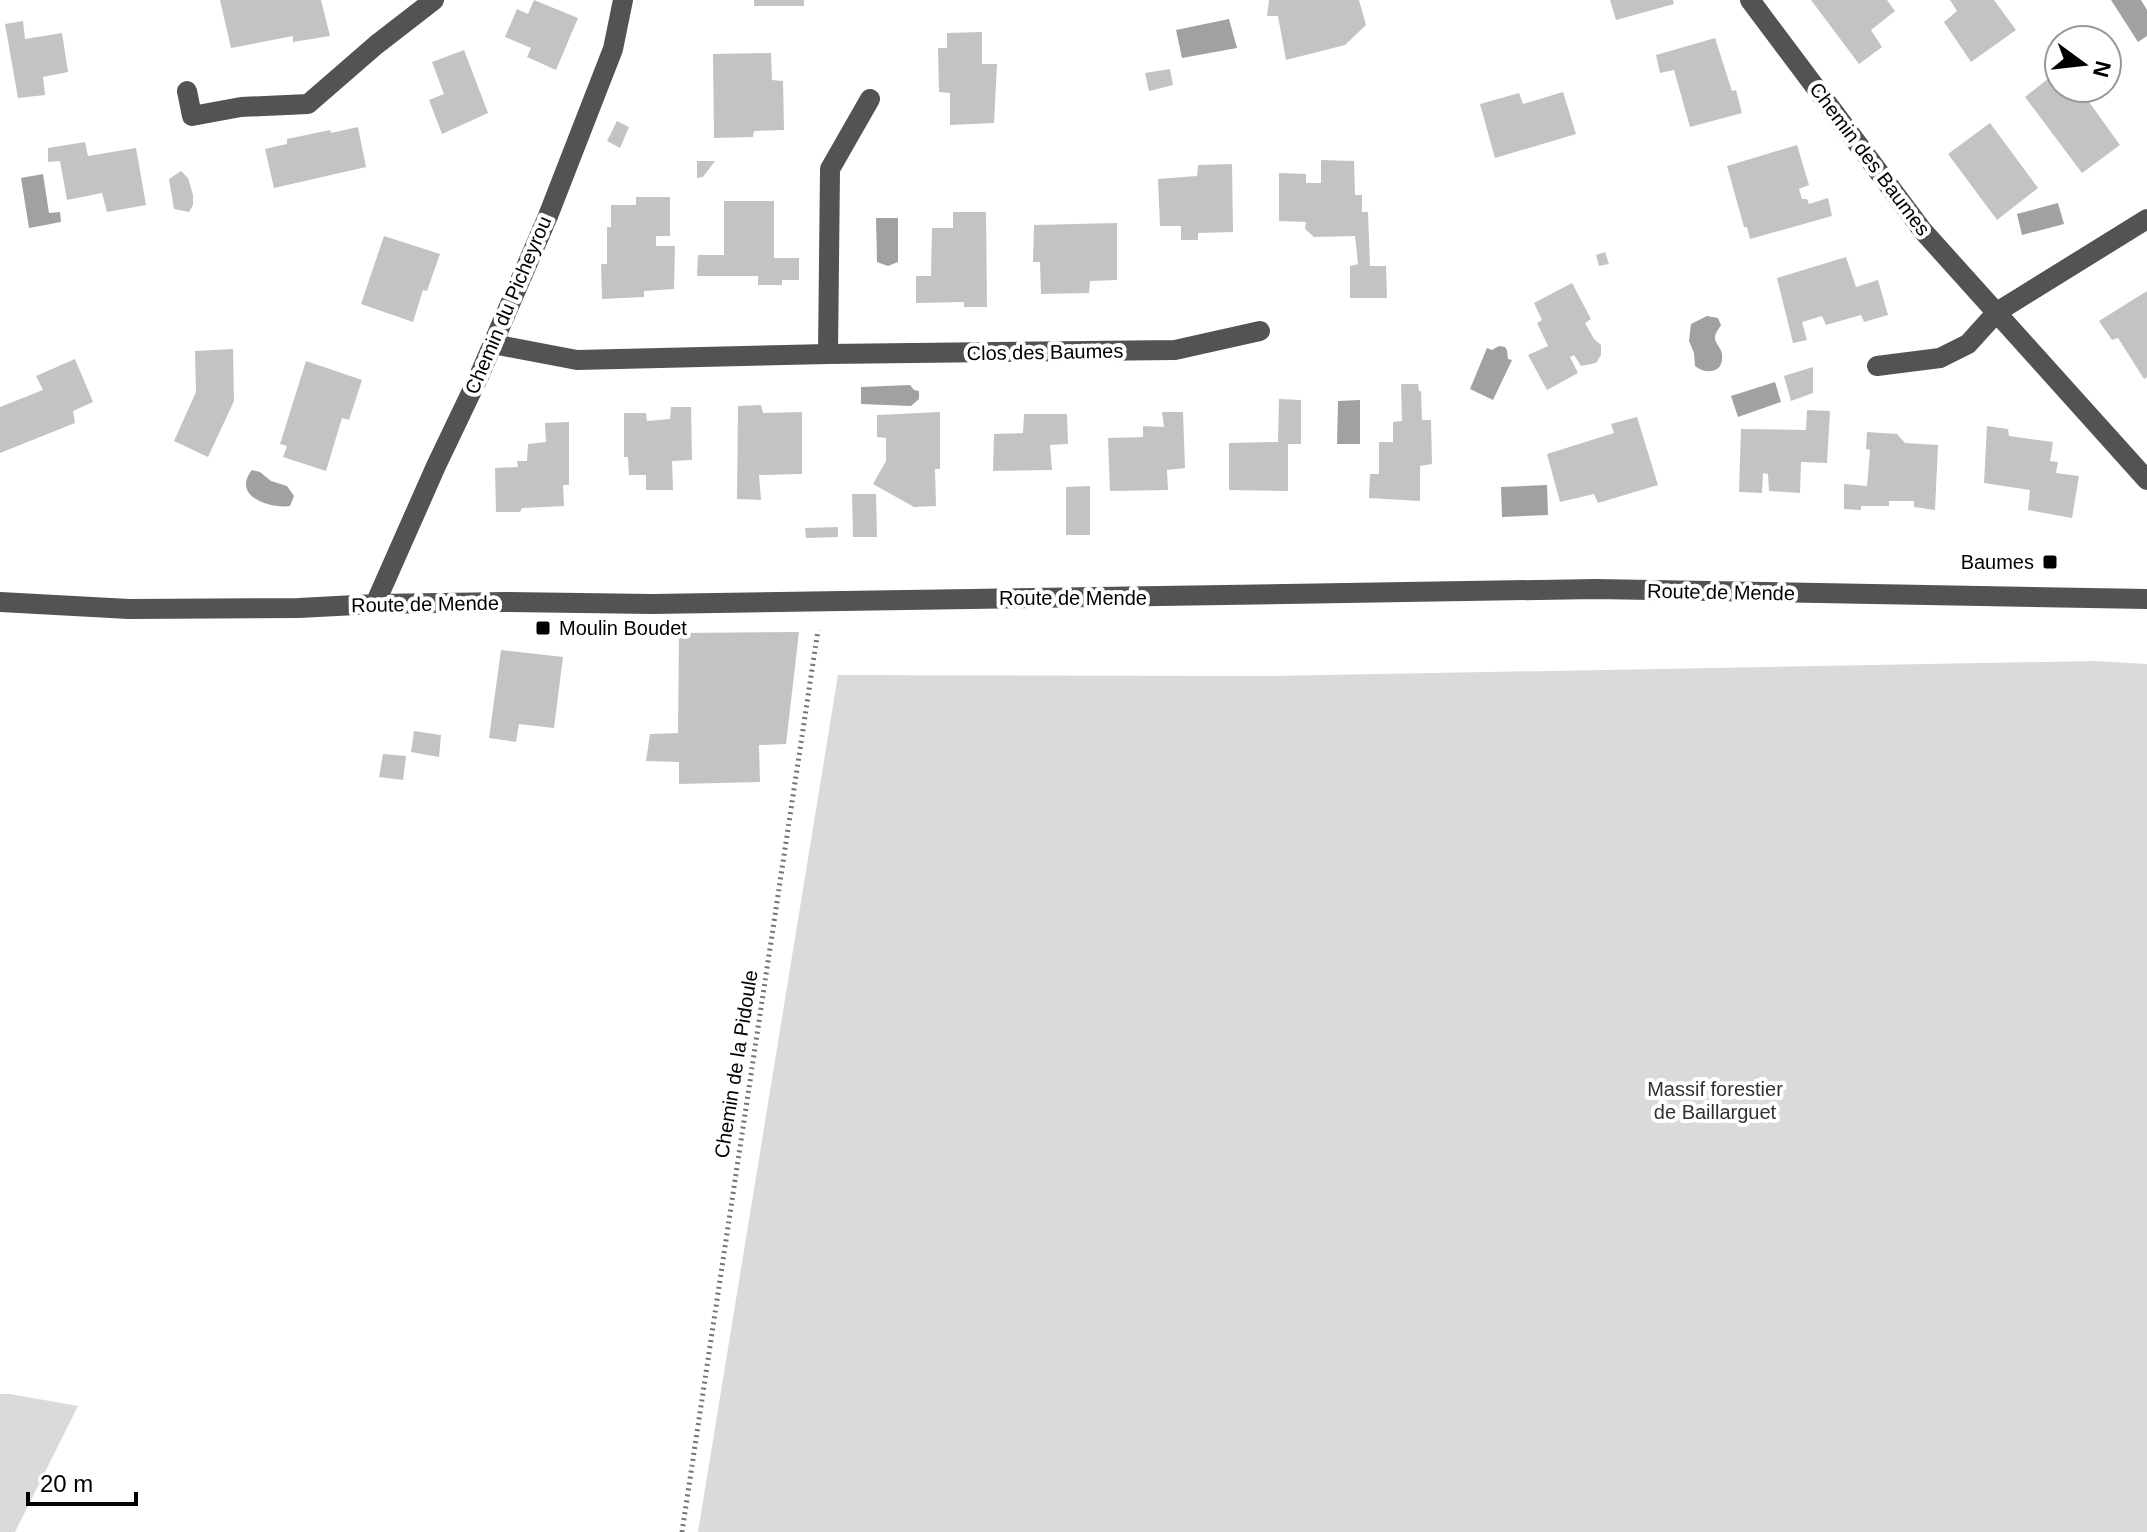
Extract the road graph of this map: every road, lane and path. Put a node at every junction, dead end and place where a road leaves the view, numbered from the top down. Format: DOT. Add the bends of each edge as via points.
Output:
graph roads {
  1 [pos="434,0"];
  2 [pos="623,0"];
  3 [pos="1750,0"];
  4 [pos="187,91"];
  5 [pos="870,99"];
  6 [pos="2147,219"];
  7 [pos="1997,312"];
  8 [pos="1260,331"];
  9 [pos="493,344"];
  10 [pos="828,354"];
  11 [pos="1877,366"];
  12 [pos="2147,480"];
  13 [pos="2147,599"];
  14 [pos="822,601"];
  15 [pos="0,602"];
  16 [pos="375,604"];
  17 [pos="682,1532"];
  1 -- 4 [label="street" via="308,104 192,116"];
  2 -- 9 [label="street, Chemin du Picheyrou" via="613,49"];
  3 -- 7 [label="street, Chemin des Baumes" via="1923,231"];
  5 -- 10 [label="street" via="830,169"];
  6 -- 7 [label="street"];
  7 -- 11 [label="street" via="1968,344 1940,358"];
  7 -- 12 [label="street, Chemin des Baumes"];
  8 -- 10 [label="street, Clos des Baumes" via="1175,350"];
  9 -- 10 [label="street, Clos des Baumes" via="577,360"];
  9 -- 16 [label="street, Chemin du Picheyrou"];
  13 -- 14 [label="street, Route de Mende" via="1595,589"];
  14 -- 16 [label="street, Route de Mende"];
  14 -- 17 [label="path, Chemin de la Pidoule"];
  15 -- 16 [label="street, Route de Mende" via="129,609"];
}
